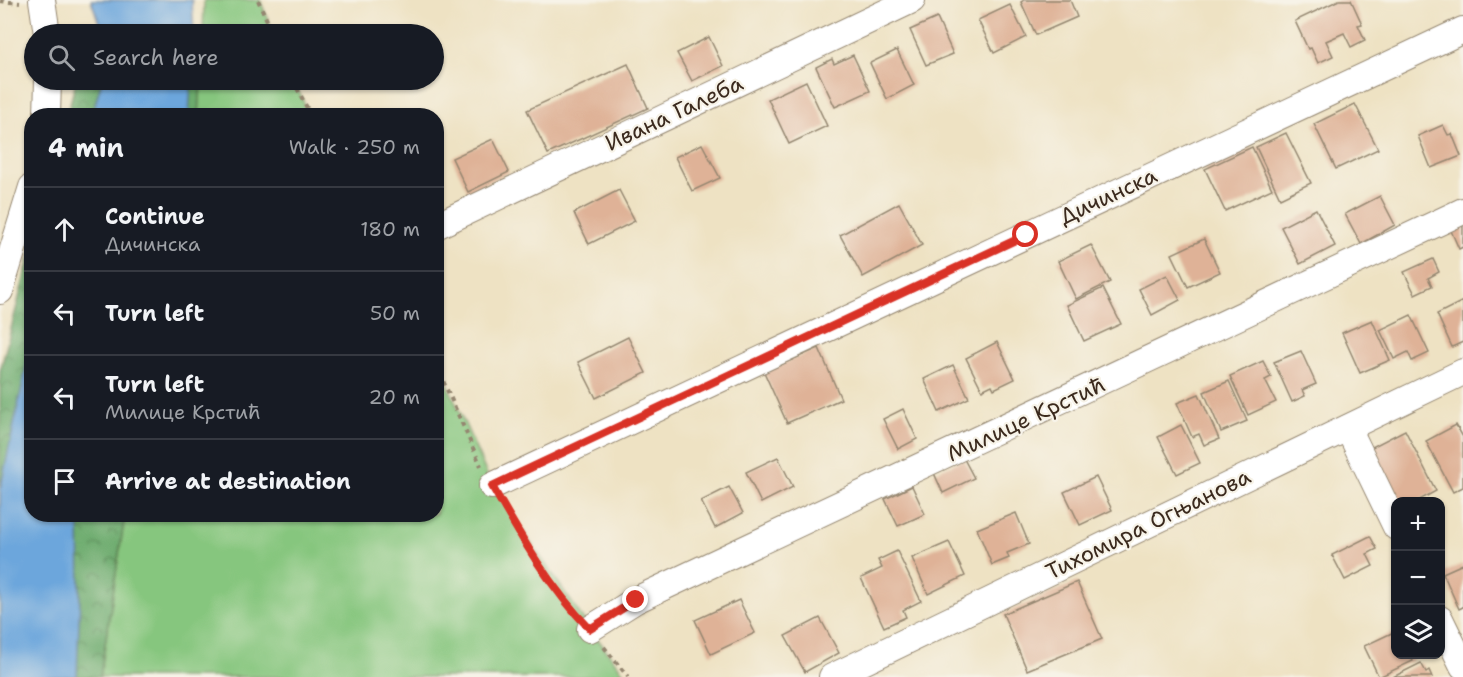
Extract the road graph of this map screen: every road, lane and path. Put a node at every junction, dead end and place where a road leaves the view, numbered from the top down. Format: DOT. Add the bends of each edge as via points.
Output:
graph roads {
  1 [pos="42,0"];
  2 [pos="258,0"];
  3 [pos="912,0"];
  4 [pos="46,24"];
  5 [pos="269,24"];
  6 [pos="1463,30"];
  7 [pos="48,90"];
  8 [pos="298,90"];
  9 [pos="47,108"];
  10 [pos="307,108"];
  11 [pos="1463,211"];
  12 [pos="24,213"];
  13 [pos="444,222"];
  14 [pos="0,291"];
  15 [pos="1463,372"];
  16 [pos="444,384"];
  17 [pos="1348,428"];
  18 [pos="492,486"];
  19 [pos="1391,519"];
  20 [pos="590,629"];
  21 [pos="1445,630"];
  22 [pos="1463,666"];
  23 [pos="628,677"];
  24 [pos="832,677"];
  1 -- 4 [label="street"];
  2 -- 5 [label="path"];
  3 -- 13 [label="street, Ивана Галеба"];
  6 -- 18 [label="street, Дичинска"];
  7 -- 9 [label="street"];
  8 -- 10 [label="path"];
  11 -- 20 [label="street, Милице Крстић" via="636,600"];
  12 -- 14 [label="street"];
  15 -- 17 [label="street, Тихомира Огњанова"];
  16 -- 18 [label="path" via="471,449"];
  17 -- 19 [label="street"];
  17 -- 24 [label="street, Тихомира Огњанова"];
  18 -- 20 [label="path" via="530,553"];
  20 -- 23 [label="path"];
  21 -- 22 [label="street"];
}
